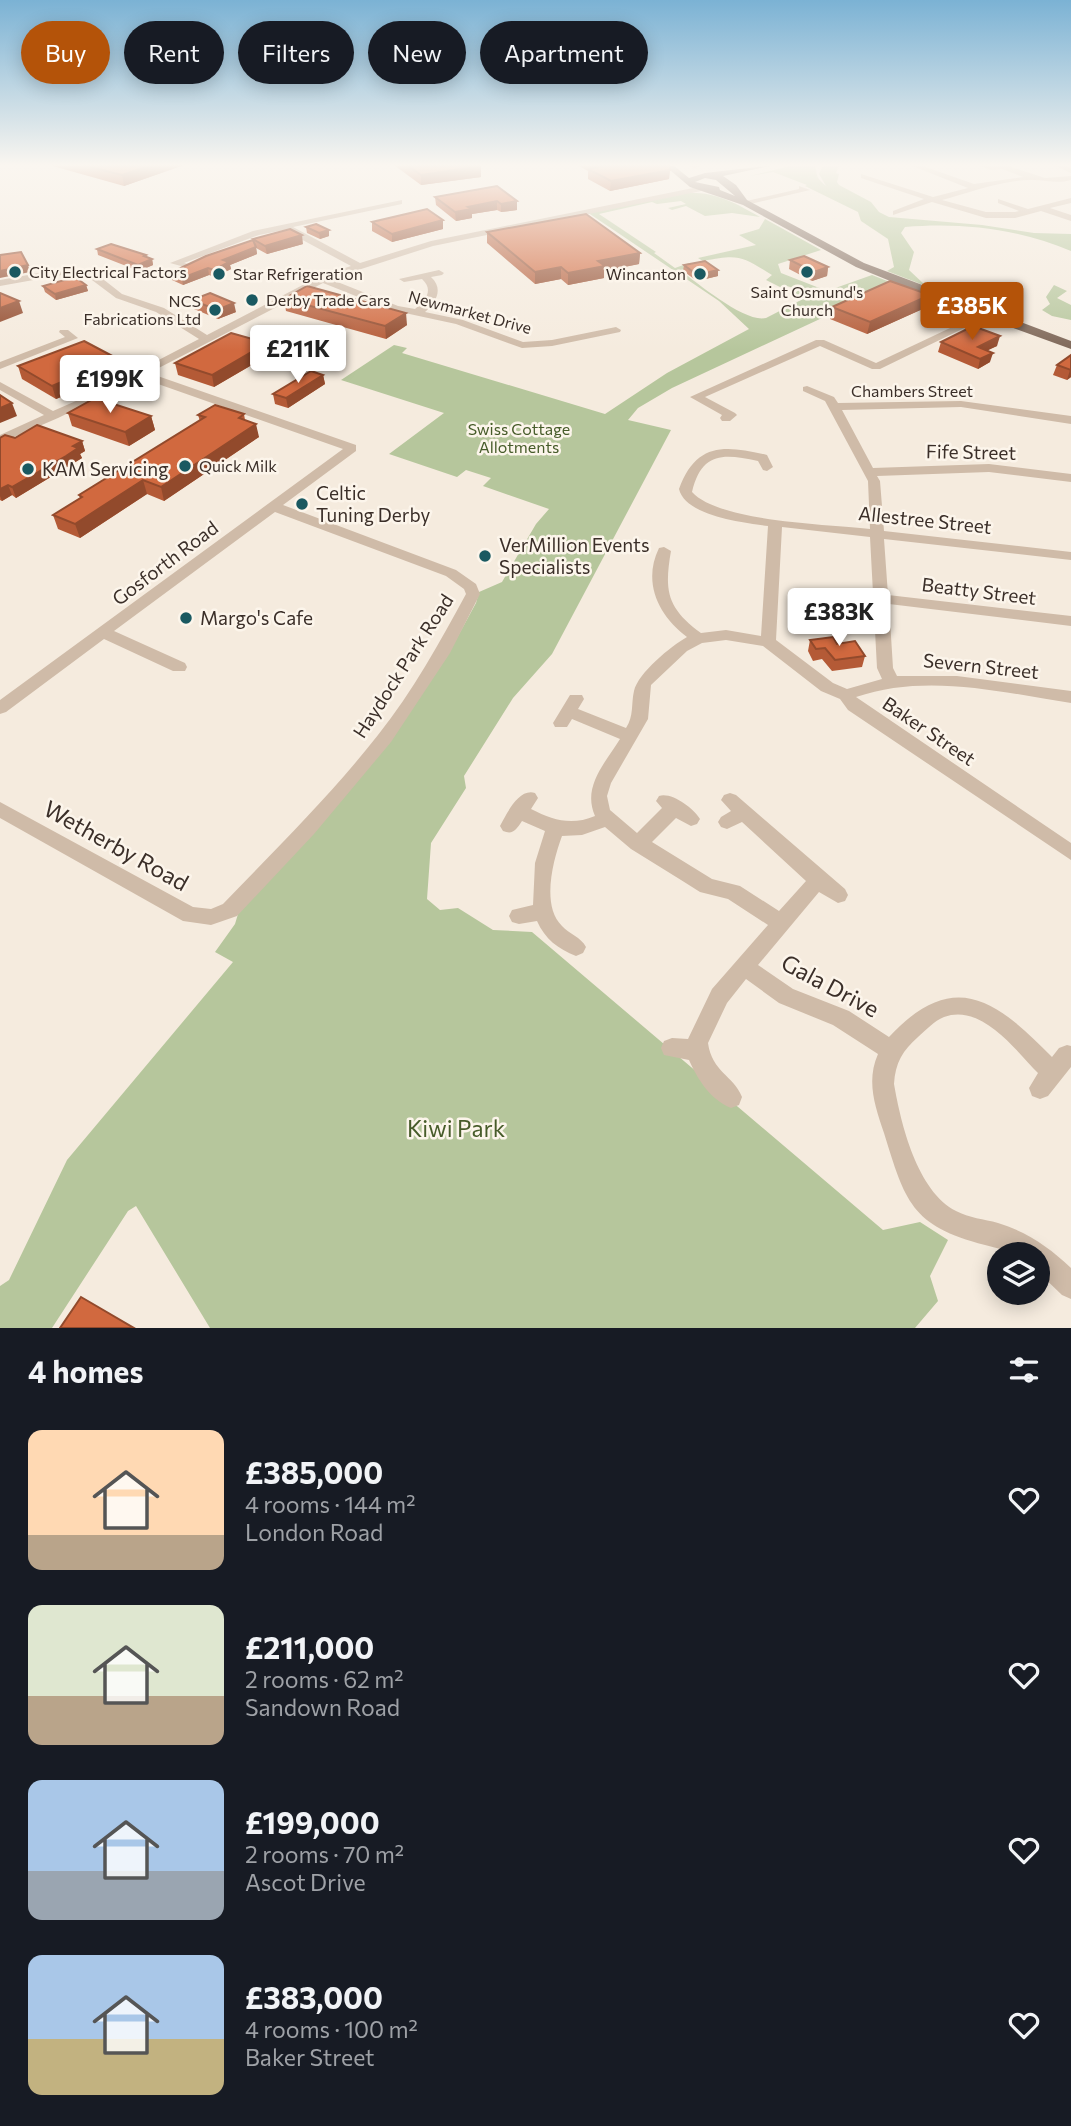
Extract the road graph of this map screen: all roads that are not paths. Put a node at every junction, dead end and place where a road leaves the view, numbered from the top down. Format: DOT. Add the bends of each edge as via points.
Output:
graph roads {
  1 [pos="279,227"];
  2 [pos="284,227"];
  3 [pos="506,227"];
  4 [pos="790,227"];
  5 [pos="358,266"];
  6 [pos="189,267"];
  7 [pos="439,273"];
  8 [pos="424,276"];
  9 [pos="321,279"];
  10 [pos="404,279"];
  11 [pos="0,283"];
  12 [pos="416,314"];
  13 [pos="988,314"];
  14 [pos="616,330"];
  15 [pos="206,339"];
  16 [pos="83,344"];
  17 [pos="1071,345"];
  18 [pos="0,366"];
  19 [pos="140,374"];
  20 [pos="0,385"];
  21 [pos="807,389"];
  22 [pos="835,407"];
  23 [pos="54,416"];
  24 [pos="726,418"];
  25 [pos="1071,420"];
  26 [pos="0,439"];
  27 [pos="764,459"];
  28 [pos="870,472"];
  29 [pos="1071,478"];
  30 [pos="272,506"];
  31 [pos="775,523"];
  32 [pos="878,535"];
  33 [pos="664,551"];
  34 [pos="1071,556"];
  35 [pos="883,599"];
  36 [pos="1071,621"];
  37 [pos="104,633"];
  38 [pos="698,638"];
  39 [pos="768,642"];
  40 [pos="179,667"];
  41 [pos="892,681"];
  42 [pos="846,695"];
  43 [pos="1071,697"];
  44 [pos="0,708"];
  45 [pos="569,711"];
  46 [pos="630,736"];
  47 [pos="0,809"];
  48 [pos="734,811"];
  49 [pos="519,812"];
  50 [pos="691,819"];
  51 [pos="607,820"];
  52 [pos="555,830"];
  53 [pos="638,844"];
  54 [pos="1071,853"];
  55 [pos="818,880"];
  56 [pos="838,895"];
  57 [pos="544,912"];
  58 [pos="519,916"];
  59 [pos="211,917"];
  60 [pos="780,922"];
  61 [pos="576,947"];
  62 [pos="745,967"];
  63 [pos="672,1048"];
  64 [pos="697,1050"];
  65 [pos="891,1050"];
  66 [pos="1053,1071"];
  67 [pos="731,1097"];
  68 [pos="1071,1286"];
  1 -- 6 [label="street" via="175,263"];
  2 -- 5 [label="street"];
  3 -- 5 [label="street"];
  4 -- 13 [label="main road" via="876,272"];
  5 -- 9 [label="street"];
  7 -- 8 [label="street"];
  8 -- 10 [label="street"];
  8 -- 12 [label="street" via="434,292"];
  9 -- 12 [label="street, Newmarket Drive"];
  9 -- 15 [label="street"];
  11 -- 15 [label="street" via="67,271 91,274 119,296 160,310"];
  12 -- 14 [label="street, Newmarket Drive" via="458,322 522,345"];
  13 -- 17 [label="main road"];
  13 -- 24 [label="street" via="876,367 820,342 696,397 731,415"];
  15 -- 19 [label="street"];
  16 -- 18 [label="street" via="68,335"];
  19 -- 23 [label="street"];
  19 -- 30 [label="street, Gosforth Road" via="352,448"];
  20 -- 23 [label="street"];
  21 -- 22 [label="street" via="822,392"];
  22 -- 25 [label="street, Chambers Street" via="961,404"];
  22 -- 28 [label="street"];
  23 -- 26 [label="street"];
  27 -- 31 [label="street, Allestree Street" via="708,454 685,492 691,500 738,518"];
  28 -- 29 [label="street, Fife Street" via="989,468"];
  28 -- 32 [label="street" via="876,486"];
  30 -- 37 [label="street, Gosforth Road"];
  30 -- 59 [label="street, Haydock Park Road" via="451,573 471,587 473,594 442,653 386,738 230,910"];
  31 -- 32 [label="street, Allestree Street"];
  31 -- 39 [label="street"];
  32 -- 34 [label="street, Allestree Street"];
  32 -- 35 [label="street"];
  33 -- 38 [label="street" via="660,570 666,612"];
  35 -- 36 [label="street, Beatty Street"];
  35 -- 41 [label="street" via="885,668"];
  37 -- 40 [label="street"];
  37 -- 44 [label="street, Gosforth Road"];
  38 -- 39 [label="street" via="726,635"];
  38 -- 46 [label="street" via="645,683 640,719"];
  39 -- 42 [label="street, Baker Street" via="827,687"];
  41 -- 42 [label="street, Severn Street"];
  41 -- 43 [label="street, Severn Street" via="920,678"];
  42 -- 54 [label="street, Baker Street" via="854,706"];
  45 -- 46 [label="street"];
  46 -- 51 [label="street" via="599,790"];
  47 -- 59 [label="street, Wetherby Road" via="190,915"];
  48 -- 55 [label="street"];
  49 -- 52 [label="street"];
  50 -- 53 [label="street" via="669,805"];
  51 -- 52 [label="street" via="579,830"];
  51 -- 53 [label="street"];
  52 -- 57 [label="street" via="544,863"];
  53 -- 60 [label="street" via="707,886 733,892"];
  55 -- 56 [label="street"];
  55 -- 60 [label="street"];
  57 -- 58 [label="street"];
  57 -- 61 [label="street" via="553,931"];
  60 -- 62 [label="street"];
  62 -- 64 [label="street" via="719,996"];
  62 -- 65 [label="street, Gala Drive" via="786,996 841,1018"];
  63 -- 64 [label="street"];
  64 -- 67 [label="street" via="714,1083"];
  65 -- 66 [label="street" via="930,1014 961,1006 1003,1024"];
  65 -- 68 [label="street" via="882,1079 884,1102 914,1187 957,1226 1007,1239 1038,1255"];
}
